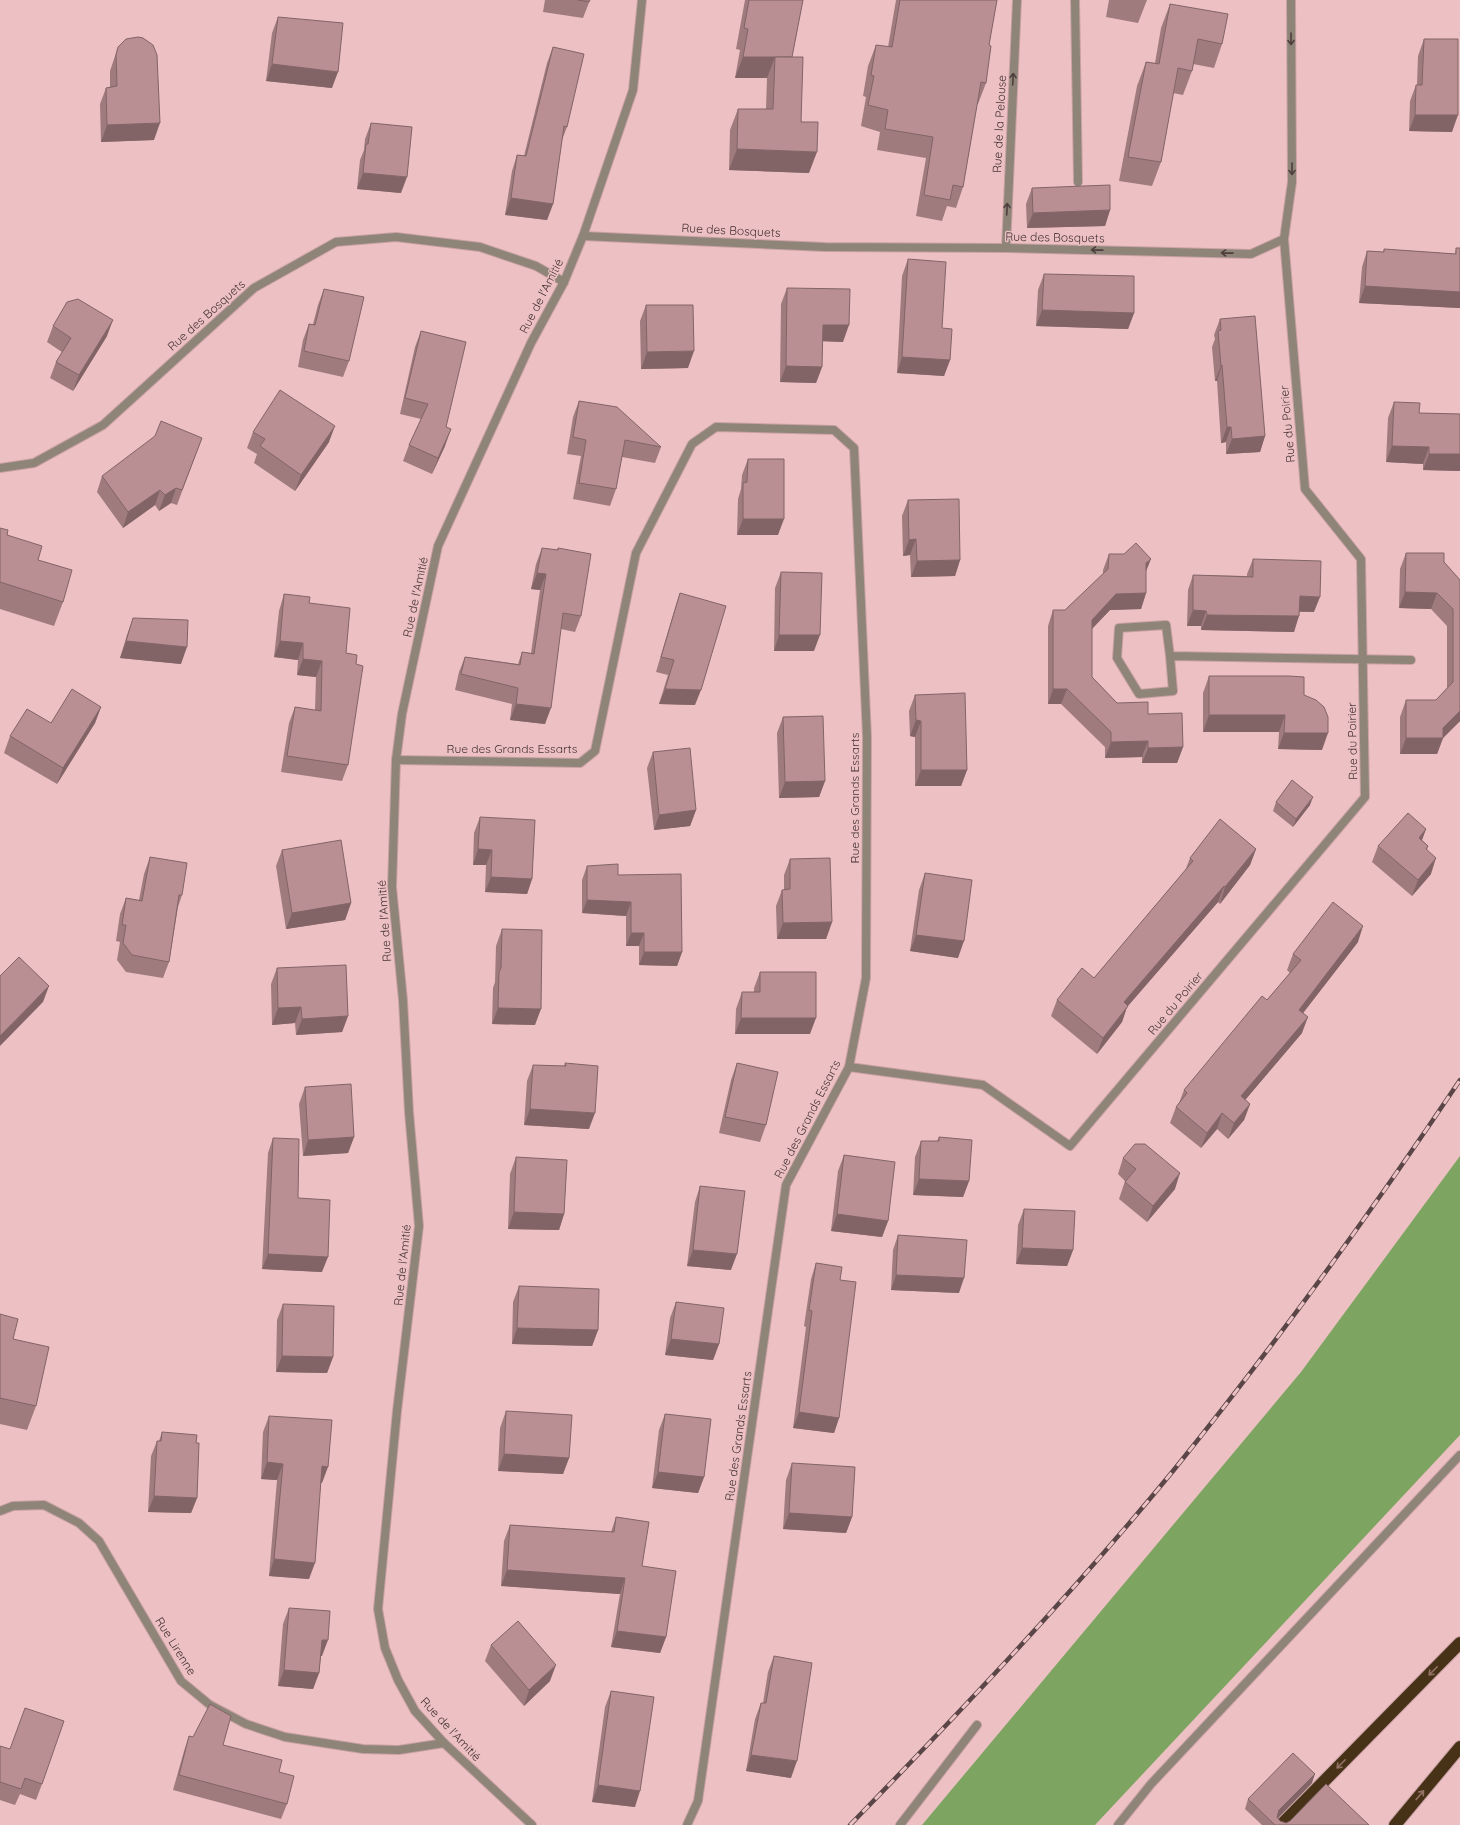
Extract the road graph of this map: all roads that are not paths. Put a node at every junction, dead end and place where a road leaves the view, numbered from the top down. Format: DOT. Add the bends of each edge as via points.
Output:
graph roads {
  1 [pos="642,0"];
  2 [pos="1017,0"];
  3 [pos="1076,0"];
  4 [pos="1291,0"];
  5 [pos="1078,182"];
  6 [pos="583,236"];
  7 [pos="1284,239"];
  8 [pos="1006,248"];
  9 [pos="564,282"];
  10 [pos="0,468"];
  11 [pos="1170,656"];
  12 [pos="1363,658"];
  13 [pos="1410,660"];
  14 [pos="396,760"];
  15 [pos="849,1067"];
  16 [pos="1460,1455"];
  17 [pos="0,1511"];
  18 [pos="1460,1643"];
  19 [pos="977,1725"];
  20 [pos="444,1743"];
  21 [pos="1460,1747"];
  22 [pos="532,1825"];
  23 [pos="687,1825"];
  24 [pos="900,1825"];
  25 [pos="1118,1825"];
  26 [pos="1281,1825"];
  27 [pos="1395,1825"];
  1 -- 6 [label="street, Rue de l'Amitié" via="633,90"];
  8 -- 2 [label="street, Rue de la Pelouse, one-way"];
  3 -- 5 [label="street"];
  4 -- 7 [label="street, one-way" via="1292,182"];
  6 -- 8 [label="street, Rue des Bosquets" via="824,247"];
  6 -- 9 [label="street, Rue de l'Amitié"];
  7 -- 8 [label="street, Rue des Bosquets, one-way" via="1251,254"];
  7 -- 12 [label="street, Rue du Poirier" via="1305,489 1361,559"];
  9 -- 10 [label="street, Rue des Bosquets" via="536,266 480,247 396,237 336,242 254,288 103,425 34,463"];
  9 -- 14 [label="street, Rue de l'Amitié" via="531,344 438,546 402,714"];
  11 -- 11 [label="street" via="1166,625 1119,628 1117,658 1139,694 1173,691"];
  11 -- 12 [label="street"];
  12 -- 13 [label="street"];
  12 -- 15 [label="street, Rue du Poirier" via="1365,797 1070,1146 983,1085"];
  14 -- 15 [label="street, Rue des Grands Essarts" via="580,763 596,751 636,553 692,444 716,427 834,430 854,448 867,737 866,978"];
  14 -- 20 [label="street, Rue de l'Amitié" via="392,887 419,1226 397,1411 378,1609 385,1648 398,1680 415,1711"];
  15 -- 23 [label="street, Rue des Grands Essarts" via="786,1185 698,1801"];
  16 -- 25 [label="street" via="1151,1784"];
  17 -- 20 [label="street, Rue Lirenne" via="12,1506 44,1505 79,1523 99,1541 182,1681 210,1705 234,1718 285,1737 363,1749 399,1750"];
  18 -- 26 [label="highway, one-way"];
  19 -- 24 [label="street"];
  20 -- 22 [label="street, Rue de l'Amitié"];
  27 -- 21 [label="highway, one-way"];
}
